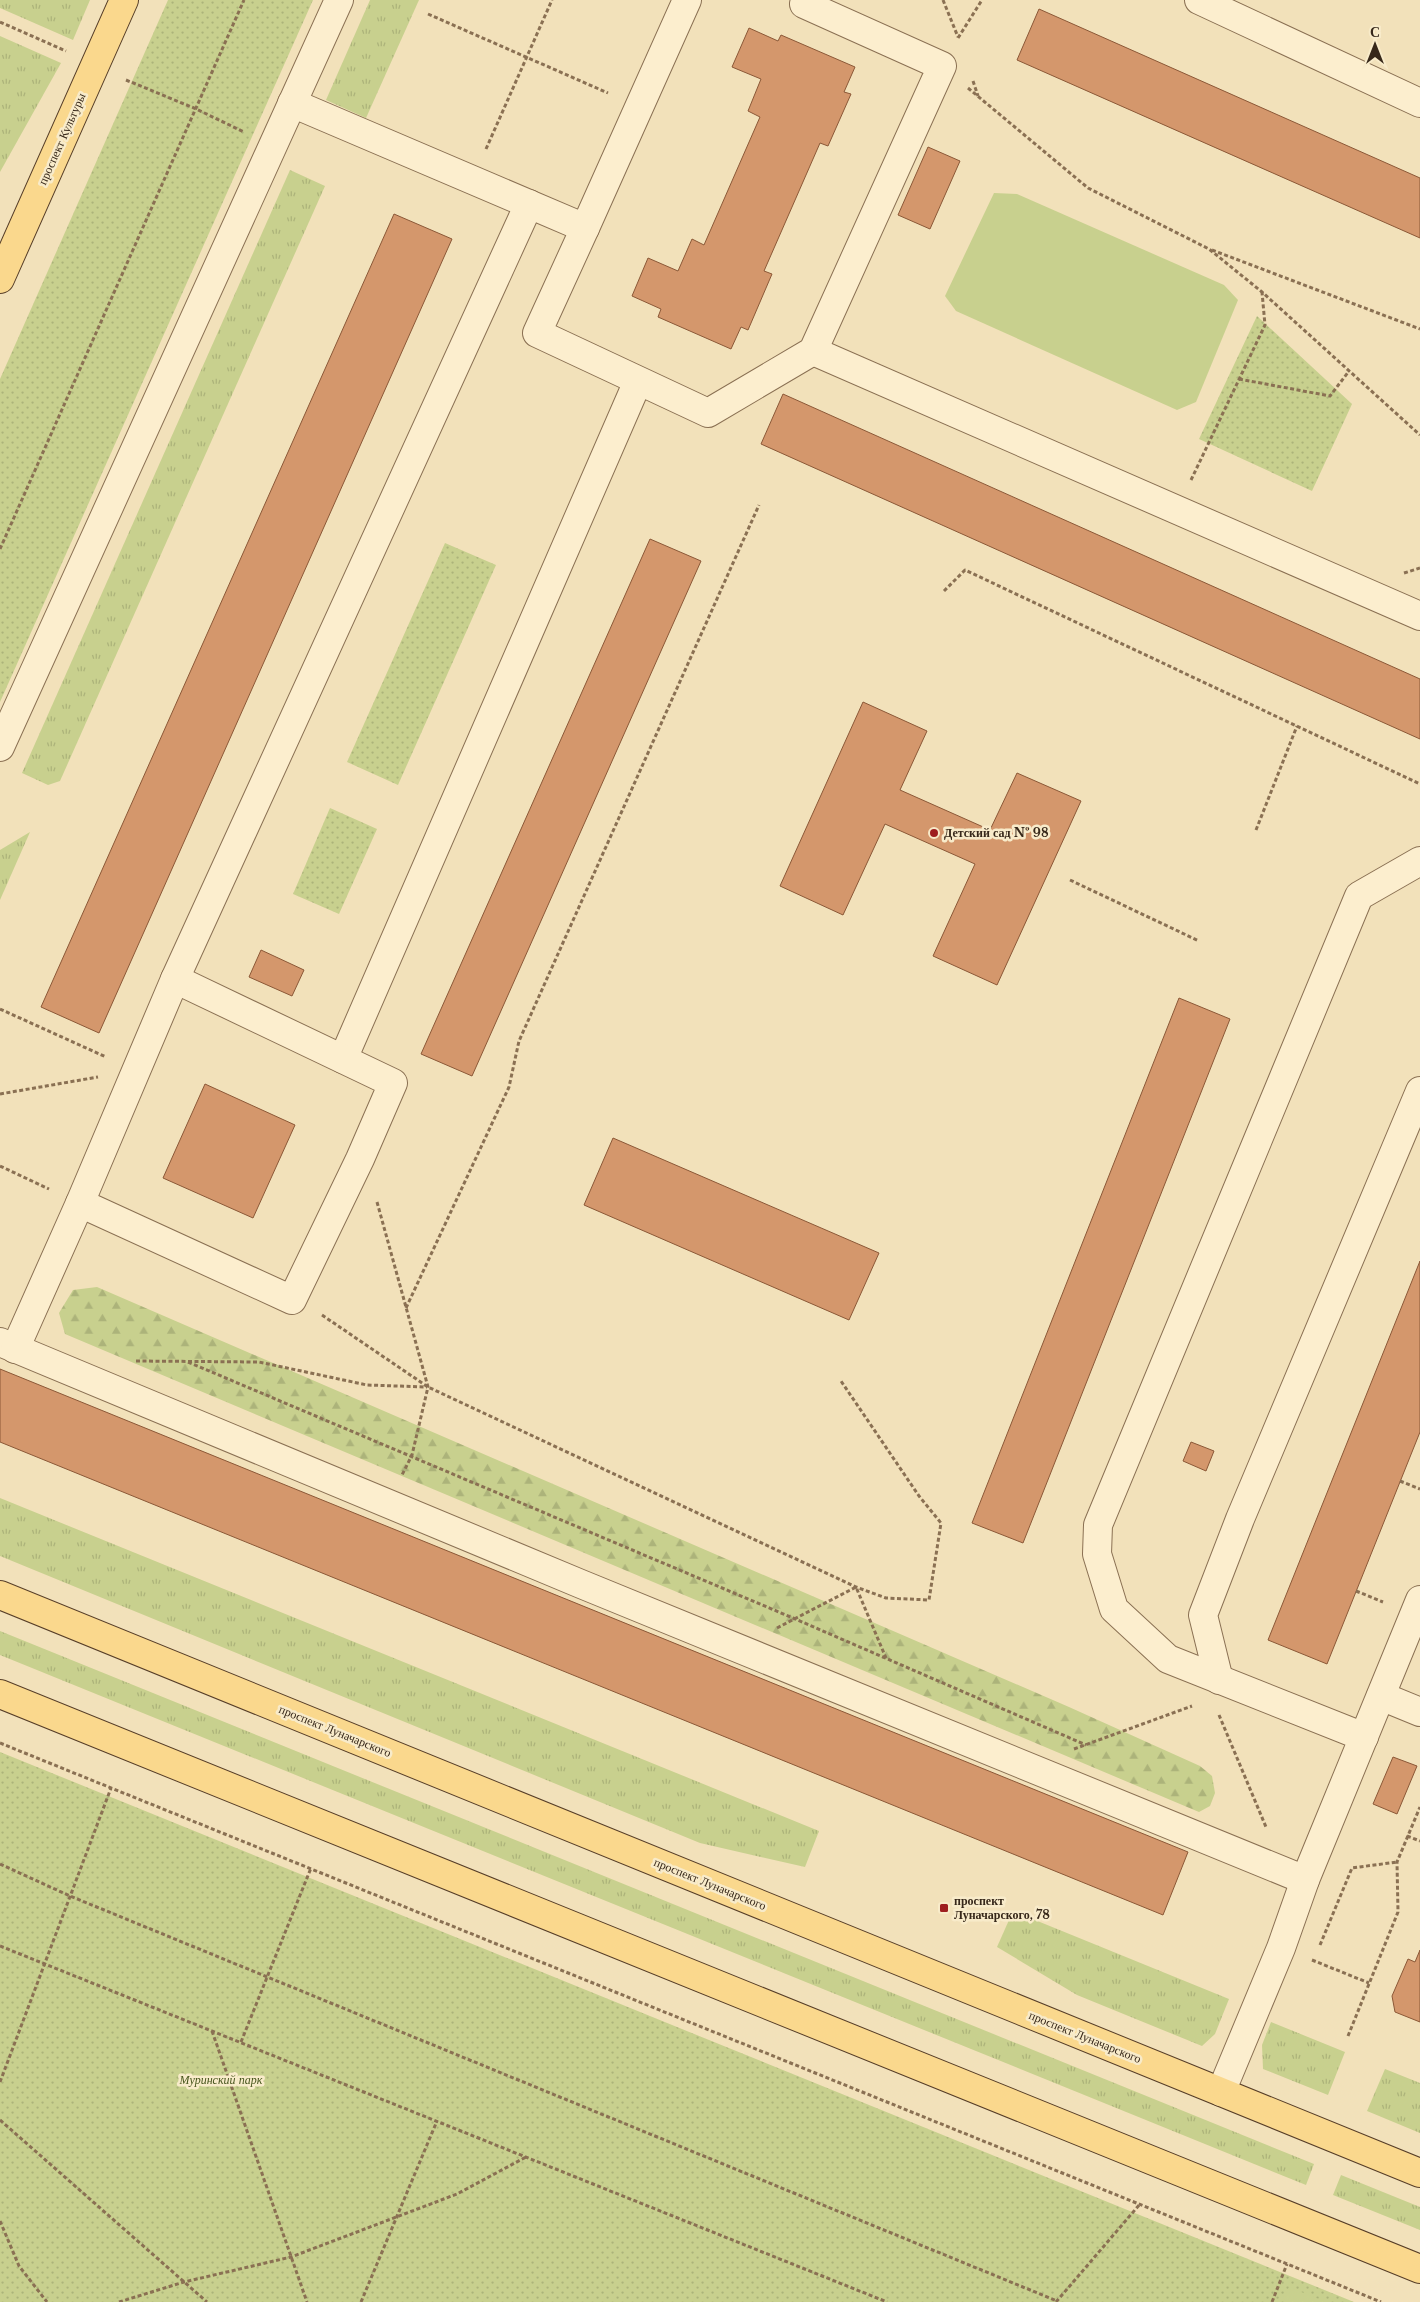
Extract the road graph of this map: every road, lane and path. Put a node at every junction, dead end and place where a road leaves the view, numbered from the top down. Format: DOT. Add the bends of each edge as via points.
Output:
graph roads {
  1 [pos="124,0"];
  2 [pos="244,0"];
  3 [pos="339,0"];
  4 [pos="552,0"];
  5 [pos="687,0"];
  6 [pos="982,0"];
  7 [pos="1199,0"];
  8 [pos="802,1"];
  9 [pos="428,14"];
  10 [pos="0,22"];
  11 [pos="68,52"];
  12 [pos="527,57"];
  13 [pos="942,66"];
  14 [pos="126,80"];
  15 [pos="1420,102"];
  16 [pos="292,103"];
  17 [pos="639,107"];
  18 [pos="194,108"];
  19 [pos="245,133"];
  20 [pos="472,180"];
  21 [pos="529,204"];
  22 [pos="585,228"];
  23 [pos="1210,249"];
  24 [pos="0,279"];
  25 [pos="1262,292"];
  26 [pos="1420,329"];
  27 [pos="813,351"];
  28 [pos="1349,371"];
  29 [pos="1239,379"];
  30 [pos="638,381"];
  31 [pos="1420,435"];
  32 [pos="759,505"];
  33 [pos="1176,510"];
  34 [pos="0,549"];
  35 [pos="944,591"];
  36 [pos="1420,616"];
  37 [pos="1297,726"];
  38 [pos="0,747"];
  39 [pos="1420,784"];
  40 [pos="1256,830"];
  41 [pos="1420,861"];
  42 [pos="1070,880"];
  43 [pos="1199,941"];
  44 [pos="175,978"];
  45 [pos="0,1009"];
  46 [pos="343,1058"];
  47 [pos="136,1071"];
  48 [pos="1420,1091"];
  49 [pos="0,1094"];
  50 [pos="360,1159"];
  51 [pos="0,1166"];
  52 [pos="80,1203"];
  53 [pos="292,1300"];
  54 [pos="406,1308"];
  55 [pos="7,1346"];
  56 [pos="130,1361"];
  57 [pos="188,1362"];
  58 [pos="840,1381"];
  59 [pos="428,1387"];
  60 [pos="412,1455"];
  61 [pos="1400,1481"];
  62 [pos="1420,1489"];
  63 [pos="388,1504"];
  64 [pos="856,1587"];
  65 [pos="0,1595"];
  66 [pos="1420,1600"];
  67 [pos="794,1618"];
  68 [pos="742,1650"];
  69 [pos="886,1659"];
  70 [pos="1216,1690"];
  71 [pos="0,1694"];
  72 [pos="1382,1696"];
  73 [pos="1420,1712"];
  74 [pos="1364,1738"];
  75 [pos="0,1743"];
  76 [pos="1086,1745"];
  77 [pos="1027,1766"];
  78 [pos="111,1788"];
  79 [pos="1420,1807"];
  80 [pos="1267,1829"];
  81 [pos="1407,1836"];
  82 [pos="1420,1841"];
  83 [pos="1397,1862"];
  84 [pos="0,1864"];
  85 [pos="311,1868"];
  86 [pos="1305,1880"];
  87 [pos="70,1896"];
  88 [pos="0,1946"];
  89 [pos="1282,1948"];
  90 [pos="1314,1961"];
  91 [pos="45,1964"];
  92 [pos="1310,1970"];
  93 [pos="267,1976"];
  94 [pos="1369,1984"];
  95 [pos="212,2031"];
  96 [pos="1348,2036"];
  97 [pos="241,2042"];
  98 [pos="0,2082"];
  99 [pos="1220,2092"];
  100 [pos="0,2120"];
  101 [pos="437,2121"];
  102 [pos="526,2157"];
  103 [pos="1420,2173"];
  104 [pos="1140,2204"];
  105 [pos="397,2216"];
  106 [pos="0,2221"];
  107 [pos="291,2257"];
  108 [pos="1287,2264"];
  109 [pos="1420,2269"];
  110 [pos="184,2282"];
  111 [pos="47,2302"];
  112 [pos="119,2302"];
  113 [pos="207,2302"];
  114 [pos="307,2302"];
  115 [pos="361,2302"];
  116 [pos="887,2302"];
  117 [pos="1056,2302"];
  118 [pos="1272,2302"];
  119 [pos="1382,2302"];
  1 -- 24 [label="main road, проспект Культуры"];
  2 -- 18 [label="path"];
  3 -- 16 [label="street"];
  4 -- 12 [label="path"];
  5 -- 17 [label="street"];
  6 -- 13 [label="path"];
  7 -- 15 [label="street"];
  8 -- 13 [label="street"];
  9 -- 12 [label="path"];
  10 -- 11 [label="path"];
  12 -- 17 [label="path"];
  12 -- 20 [label="path"];
  13 -- 23 [label="path" via="1088,188"];
  13 -- 27 [label="street"];
  14 -- 18 [label="path"];
  16 -- 20 [label="street"];
  16 -- 38 [label="street"];
  17 -- 22 [label="street"];
  18 -- 19 [label="path"];
  18 -- 34 [label="path"];
  20 -- 21 [label="street"];
  21 -- 22 [label="street"];
  21 -- 44 [label="street"];
  22 -- 30 [label="street" via="537,334"];
  23 -- 25 [label="path"];
  23 -- 26 [label="path"];
  25 -- 28 [label="path"];
  25 -- 29 [label="path" via="1265,325"];
  27 -- 30 [label="street" via="708,413"];
  27 -- 33 [label="street"];
  28 -- 29 [label="path" via="1330,396"];
  28 -- 31 [label="path"];
  29 -- 33 [label="path"];
  30 -- 46 [label="street"];
  32 -- 54 [label="path" via="519,1041 509,1087"];
  33 -- 36 [label="street"];
  35 -- 37 [label="path" via="964,570"];
  37 -- 39 [label="path"];
  37 -- 40 [label="path"];
  41 -- 70 [label="street" via="1359,896 1098,1525 1097,1554 1114,1609 1168,1659"];
  42 -- 43 [label="path"];
  44 -- 46 [label="street"];
  44 -- 47 [label="street"];
  45 -- 47 [label="path"];
  46 -- 50 [label="street" via="393,1083"];
  47 -- 49 [label="path"];
  47 -- 52 [label="street"];
  48 -- 70 [label="street" via="1240,1519 1203,1615"];
  50 -- 53 [label="street"];
  50 -- 54 [label="path" via="377,1204"];
  51 -- 52 [label="path"];
  52 -- 53 [label="street"];
  52 -- 55 [label="street"];
  53 -- 59 [label="path" via="312,1308"];
  54 -- 59 [label="path"];
  55 -- 63 [label="street"];
  56 -- 57 [label="path"];
  57 -- 59 [label="path" via="259,1362 367,1385"];
  57 -- 60 [label="path"];
  58 -- 64 [label="path" via="940,1523 929,1600 886,1598"];
  59 -- 60 [label="path"];
  59 -- 64 [label="path"];
  60 -- 63 [label="path"];
  60 -- 67 [label="path"];
  61 -- 62 [label="path"];
  63 -- 68 [label="street"];
  64 -- 67 [label="path"];
  64 -- 69 [label="path"];
  65 -- 99 [label="main road, проспект Луначарского"];
  66 -- 72 [label="street"];
  67 -- 68 [label="path"];
  67 -- 69 [label="path"];
  68 -- 77 [label="street"];
  69 -- 76 [label="path"];
  70 -- 74 [label="street"];
  70 -- 76 [label="path"];
  70 -- 80 [label="path"];
  71 -- 109 [label="main road"];
  72 -- 73 [label="street"];
  72 -- 74 [label="street"];
  74 -- 86 [label="street"];
  75 -- 78 [label="path"];
  76 -- 77 [label="path"];
  77 -- 86 [label="street"];
  78 -- 85 [label="path"];
  78 -- 87 [label="path"];
  79 -- 81 [label="path"];
  81 -- 82 [label="path"];
  81 -- 83 [label="path"];
  83 -- 90 [label="path" via="1352,1868"];
  83 -- 94 [label="path" via="1398,1912"];
  84 -- 87 [label="path"];
  85 -- 93 [label="path"];
  85 -- 104 [label="path"];
  86 -- 89 [label="street"];
  87 -- 91 [label="path"];
  87 -- 93 [label="path"];
  88 -- 91 [label="path"];
  89 -- 90 [label="path"];
  89 -- 99 [label="street"];
  90 -- 92 [label="path"];
  90 -- 94 [label="path"];
  91 -- 95 [label="path"];
  91 -- 98 [label="path"];
  93 -- 97 [label="path"];
  93 -- 117 [label="path"];
  94 -- 96 [label="path"];
  95 -- 97 [label="path"];
  95 -- 107 [label="path"];
  97 -- 101 [label="path"];
  99 -- 103 [label="main road, проспект Луначарского"];
  100 -- 110 [label="path"];
  101 -- 102 [label="path"];
  101 -- 105 [label="path"];
  102 -- 105 [label="path" via="457,2194"];
  102 -- 116 [label="path"];
  104 -- 108 [label="path"];
  104 -- 117 [label="path"];
  105 -- 107 [label="path"];
  105 -- 115 [label="path"];
  106 -- 111 [label="path" via="19,2266"];
  107 -- 110 [label="path"];
  107 -- 114 [label="path"];
  108 -- 118 [label="path"];
  108 -- 119 [label="path"];
  110 -- 112 [label="path"];
  110 -- 113 [label="path"];
}
